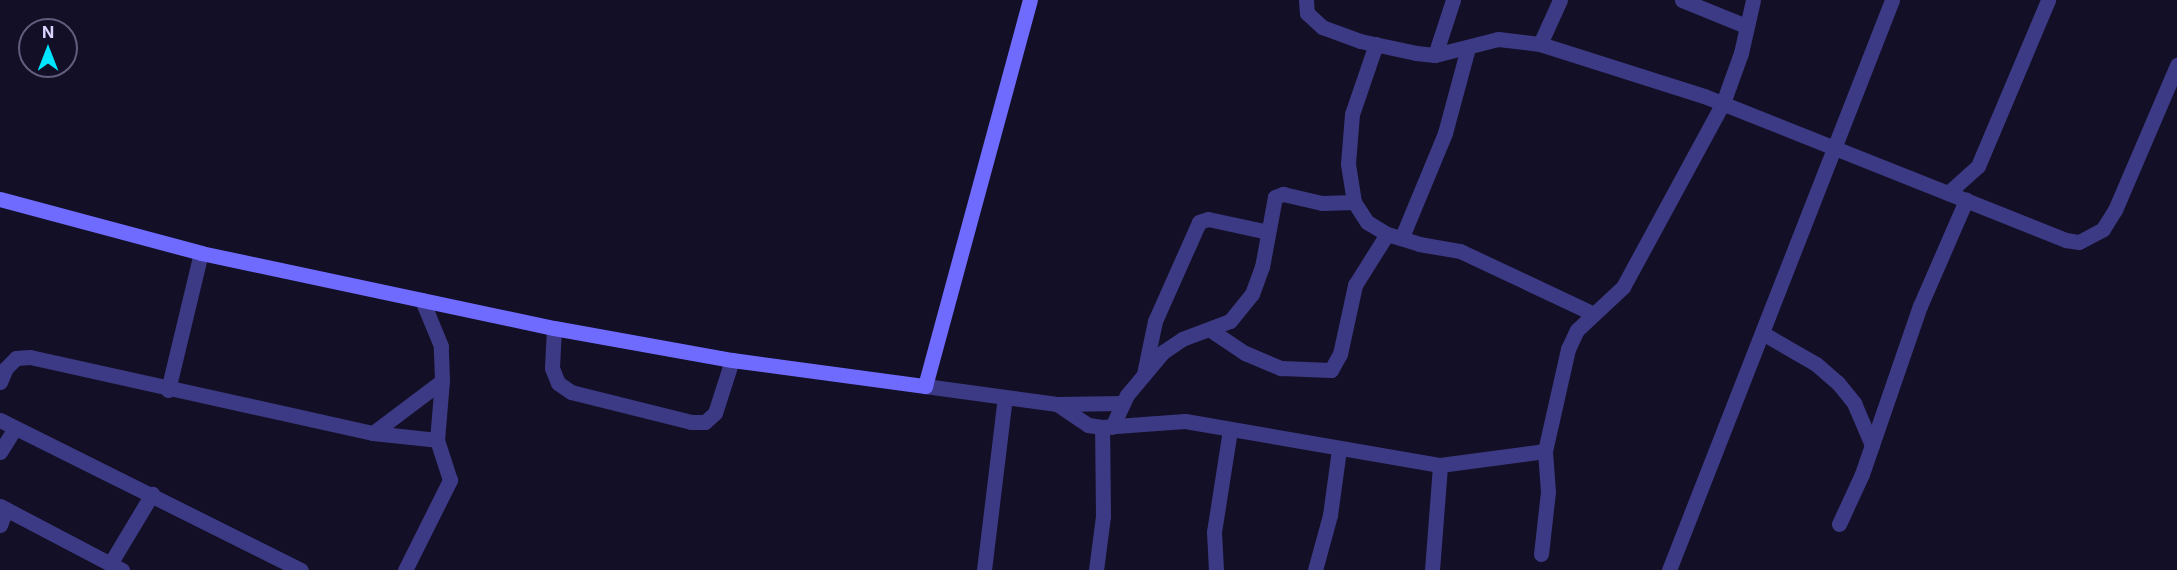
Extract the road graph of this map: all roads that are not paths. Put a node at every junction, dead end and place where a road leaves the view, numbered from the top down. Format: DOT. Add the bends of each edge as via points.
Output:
graph roads {
  1 [pos="1030,0"];
  2 [pos="1306,0"];
  3 [pos="1453,0"];
  4 [pos="1560,0"];
  5 [pos="1682,0"];
  6 [pos="1892,0"];
  7 [pos="2048,0"];
  8 [pos="1754,3"];
  9 [pos="1746,26"];
  10 [pos="1540,44"];
  11 [pos="1376,45"];
  12 [pos="1467,48"];
  13 [pos="1435,55"];
  14 [pos="2177,65"];
  15 [pos="1723,103"];
  16 [pos="1833,147"];
  17 [pos="1948,192"];
  18 [pos="0,199"];
  19 [pos="1966,200"];
  20 [pos="1354,202"];
  21 [pos="1268,232"];
  22 [pos="1394,235"];
  23 [pos="201,252"];
  24 [pos="422,300"];
  25 [pos="1594,314"];
  26 [pos="1155,321"];
  27 [pos="554,328"];
  28 [pos="1212,331"];
  29 [pos="1764,334"];
  30 [pos="1176,342"];
  31 [pos="732,360"];
  32 [pos="1144,374"];
  33 [pos="442,381"];
  34 [pos="0,382"];
  35 [pos="925,386"];
  36 [pos="168,390"];
  37 [pos="1005,397"];
  38 [pos="1123,403"];
  39 [pos="1058,404"];
  40 [pos="0,420"];
  41 [pos="1107,427"];
  42 [pos="15,428"];
  43 [pos="1230,430"];
  44 [pos="373,433"];
  45 [pos="437,440"];
  46 [pos="1872,445"];
  47 [pos="1339,449"];
  48 [pos="1545,450"];
  49 [pos="0,452"];
  50 [pos="1440,465"];
  51 [pos="152,494"];
  52 [pos="3,508"];
  53 [pos="1839,524"];
  54 [pos="0,525"];
  55 [pos="1540,554"];
  56 [pos="116,567"];
  57 [pos="301,570"];
  58 [pos="405,570"];
  59 [pos="984,570"];
  60 [pos="1096,570"];
  61 [pos="1216,570"];
  62 [pos="1315,570"];
  63 [pos="1432,570"];
  64 [pos="1669,570"];
  1 -- 35 [label="street"];
  2 -- 11 [label="street" via="1307,13 1322,27"];
  3 -- 13 [label="street"];
  4 -- 10 [label="street"];
  5 -- 9 [label="street"];
  6 -- 16 [label="street"];
  7 -- 17 [label="street" via="1978,166"];
  8 -- 9 [label="street"];
  9 -- 15 [label="street"];
  10 -- 12 [label="street" via="1498,39"];
  10 -- 15 [label="street"];
  11 -- 13 [label="street"];
  11 -- 20 [label="street" via="1352,114 1347,164"];
  12 -- 13 [label="street"];
  12 -- 22 [label="street" via="1445,133"];
  14 -- 19 [label="street" via="2103,230 2090,238 2066,240"];
  15 -- 16 [label="street"];
  15 -- 25 [label="street" via="1623,287"];
  16 -- 17 [label="street"];
  16 -- 29 [label="street"];
  17 -- 19 [label="street"];
  18 -- 23 [label="street"];
  19 -- 46 [label="street" via="1920,306"];
  20 -- 21 [label="street" via="1322,202 1283,194 1275,197 1271,205"];
  20 -- 22 [label="street" via="1367,222"];
  21 -- 26 [label="street" via="1208,219 1198,222"];
  21 -- 28 [label="street" via="1252,294 1230,321"];
  22 -- 25 [label="street" via="1460,251"];
  22 -- 28 [label="street" via="1355,285 1340,354 1331,370 1281,368 1245,353"];
  23 -- 24 [label="street"];
  23 -- 36 [label="street"];
  24 -- 27 [label="street"];
  24 -- 33 [label="street" via="441,346"];
  25 -- 48 [label="street" via="1577,330 1568,349"];
  26 -- 30 [label="street"];
  26 -- 32 [label="street"];
  27 -- 31 [label="street"];
  27 -- 31 [label="street" via="552,369 558,383 571,392 691,422 711,419"];
  28 -- 30 [label="street"];
  29 -- 46 [label="street" via="1815,364 1838,383 1854,403"];
  29 -- 64 [label="street"];
  30 -- 32 [label="street"];
  31 -- 35 [label="street"];
  32 -- 38 [label="street"];
  33 -- 44 [label="street"];
  33 -- 45 [label="street"];
  34 -- 36 [label="street" via="16,358 30,357"];
  35 -- 37 [label="street"];
  36 -- 44 [label="street"];
  37 -- 39 [label="street"];
  37 -- 59 [label="street"];
  38 -- 39 [label="street"];
  38 -- 41 [label="street"];
  39 -- 41 [label="street" via="1088,425"];
  40 -- 42 [label="street"];
  41 -- 43 [label="street" via="1185,422"];
  41 -- 60 [label="street"];
  42 -- 49 [label="street"];
  42 -- 51 [label="street"];
  43 -- 47 [label="street"];
  43 -- 61 [label="street" via="1214,532"];
  44 -- 45 [label="street"];
  45 -- 58 [label="street" via="450,480"];
  46 -- 53 [label="street"];
  47 -- 50 [label="street"];
  47 -- 62 [label="street" via="1330,515"];
  48 -- 50 [label="street"];
  48 -- 55 [label="street" via="1548,492"];
  50 -- 63 [label="street"];
  51 -- 56 [label="street"];
  51 -- 57 [label="street"];
  52 -- 54 [label="street"];
  52 -- 56 [label="street"];
}
